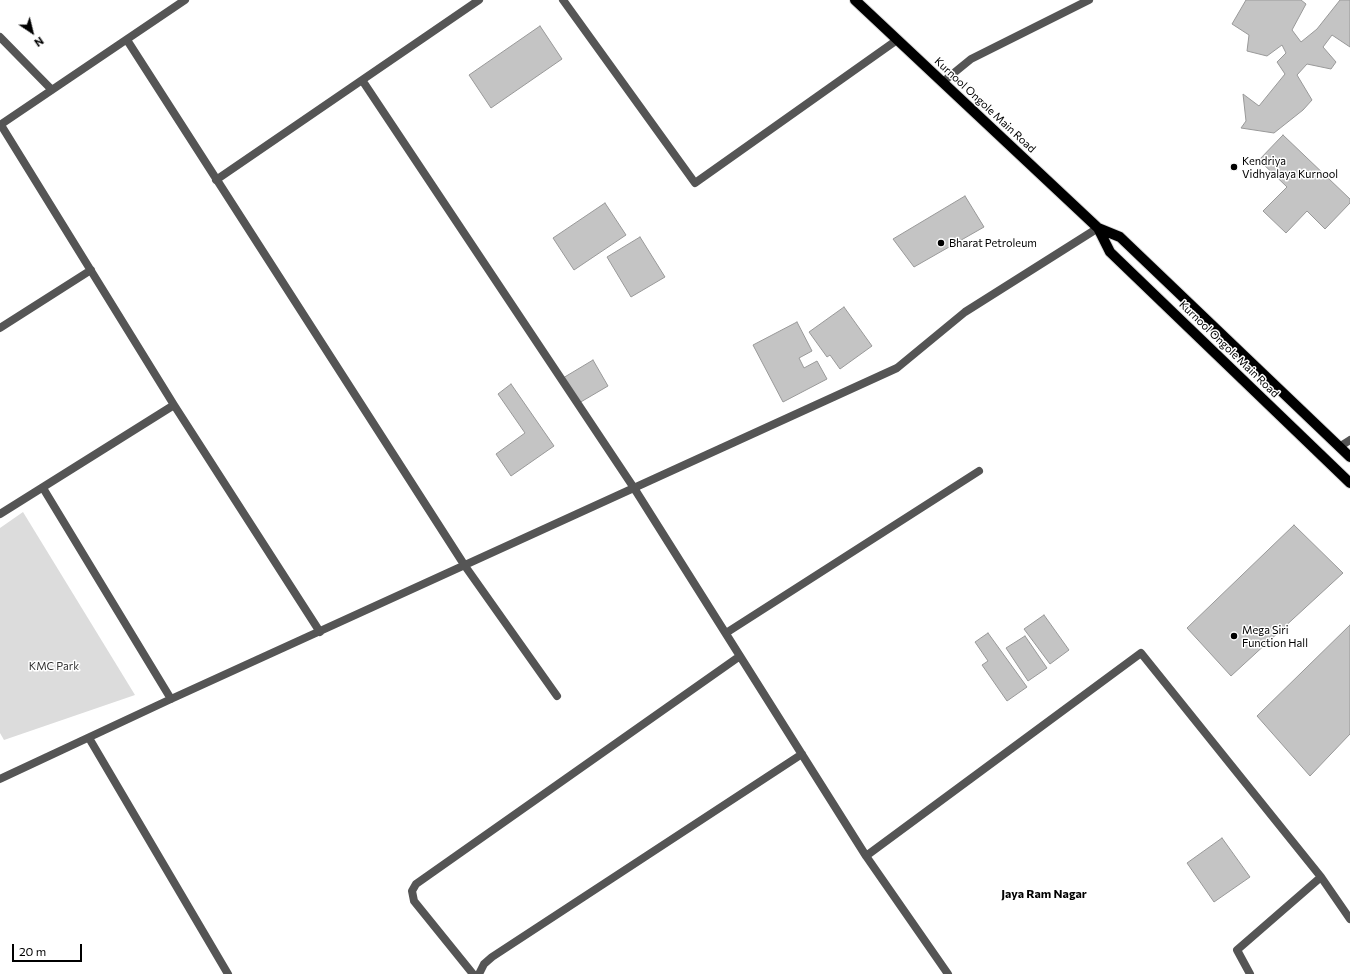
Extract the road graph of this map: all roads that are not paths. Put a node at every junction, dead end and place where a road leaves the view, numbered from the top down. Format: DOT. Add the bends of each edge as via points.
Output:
graph roads {
  1 [pos="185,0"];
  2 [pos="479,0"];
  3 [pos="563,0"];
  4 [pos="855,0"];
  5 [pos="1089,0"];
  6 [pos="0,37"];
  7 [pos="126,40"];
  8 [pos="897,40"];
  9 [pos="362,80"];
  10 [pos="944,81"];
  11 [pos="52,90"];
  12 [pos="0,125"];
  13 [pos="216,180"];
  14 [pos="1098,228"];
  15 [pos="91,270"];
  16 [pos="0,328"];
  17 [pos="174,405"];
  18 [pos="1350,440"];
  19 [pos="1339,447"];
  20 [pos="1350,457"];
  21 [pos="979,471"];
  22 [pos="1350,483"];
  23 [pos="43,488"];
  24 [pos="634,488"];
  25 [pos="0,514"];
  26 [pos="465,566"];
  27 [pos="320,632"];
  28 [pos="726,633"];
  29 [pos="740,656"];
  30 [pos="558,696"];
  31 [pos="171,700"];
  32 [pos="88,738"];
  33 [pos="802,754"];
  34 [pos="1,777"];
  35 [pos="866,856"];
  36 [pos="1321,877"];
  37 [pos="1350,917"];
  38 [pos="228,974"];
  39 [pos="472,974"];
  40 [pos="479,974"];
  41 [pos="948,974"];
  42 [pos="1250,974"];
  1 -- 7 [label="street"];
  2 -- 9 [label="street"];
  3 -- 8 [label="street" via="695,183"];
  4 -- 8 [label="main road, Kurnool Ongole Main Road"];
  5 -- 10 [label="street" via="971,59"];
  6 -- 11 [label="street"];
  7 -- 11 [label="street"];
  7 -- 13 [label="street"];
  8 -- 10 [label="main road, Kurnool Ongole Main Road"];
  9 -- 13 [label="street"];
  9 -- 24 [label="street"];
  10 -- 14 [label="main road, Kurnool Ongole Main Road"];
  11 -- 12 [label="street"];
  12 -- 15 [label="street"];
  13 -- 26 [label="street"];
  14 -- 19 [label="main road, Kurnool Ongole Main Road" via="1120,237"];
  14 -- 22 [label="main road, Kurnool Ongole Main Road" via="1110,252"];
  14 -- 24 [label="street" via="965,312 897,368"];
  15 -- 16 [label="street"];
  15 -- 17 [label="street"];
  17 -- 23 [label="street"];
  17 -- 27 [label="street"];
  18 -- 19 [label="street"];
  19 -- 20 [label="main road, Kurnool Ongole Main Road"];
  21 -- 28 [label="street"];
  23 -- 25 [label="street"];
  23 -- 31 [label="street"];
  24 -- 26 [label="street"];
  24 -- 28 [label="street"];
  26 -- 27 [label="street"];
  26 -- 30 [label="street"];
  27 -- 31 [label="street"];
  28 -- 29 [label="street"];
  29 -- 33 [label="street"];
  29 -- 39 [label="street" via="416,884 412,891 414,901"];
  31 -- 32 [label="street"];
  32 -- 34 [label="street"];
  32 -- 38 [label="street"];
  33 -- 35 [label="street"];
  33 -- 40 [label="street" via="492,957 484,964"];
  35 -- 36 [label="street" via="1141,653"];
  35 -- 41 [label="street"];
  36 -- 37 [label="street"];
  36 -- 42 [label="street" via="1237,950"];
}
